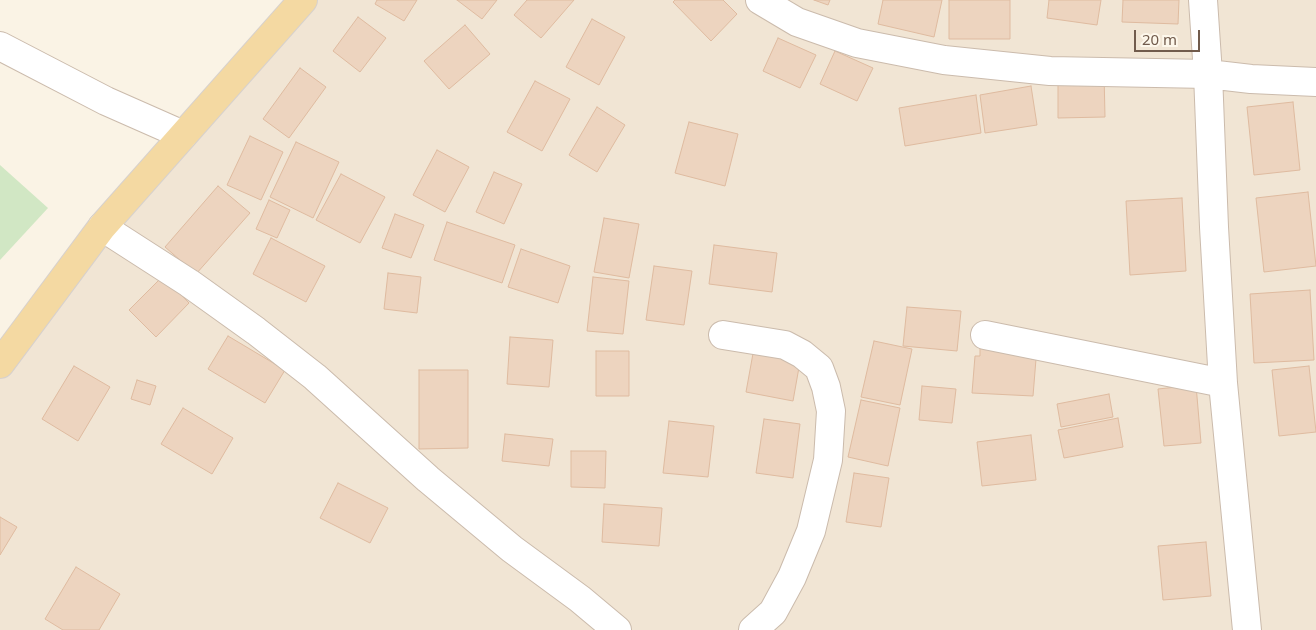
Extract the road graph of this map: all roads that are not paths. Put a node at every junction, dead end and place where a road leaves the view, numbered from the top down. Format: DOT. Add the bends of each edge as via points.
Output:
graph roads {
  1 [pos="303,0"];
  2 [pos="760,0"];
  3 [pos="1203,0"];
  4 [pos="0,46"];
  5 [pos="1208,74"];
  6 [pos="1316,82"];
  7 [pos="184,135"];
  8 [pos="102,227"];
  9 [pos="722,334"];
  10 [pos="985,335"];
  11 [pos="0,364"];
  12 [pos="1223,383"];
  13 [pos="617,630"];
  14 [pos="753,630"];
  15 [pos="1247,630"];
  1 -- 7 [label="main road"];
  2 -- 5 [label="street" via="797,22 856,42 944,60 1050,71"];
  3 -- 5 [label="street"];
  4 -- 7 [label="street"];
  5 -- 6 [label="street"];
  5 -- 12 [label="street"];
  7 -- 8 [label="main road"];
  8 -- 11 [label="main road"];
  8 -- 13 [label="street" via="189,283 315,377 428,479"];
  9 -- 14 [label="street" via="785,345 802,354 819,368 831,411 828,460 811,531 774,612"];
  10 -- 12 [label="street"];
  12 -- 15 [label="street"];
}
